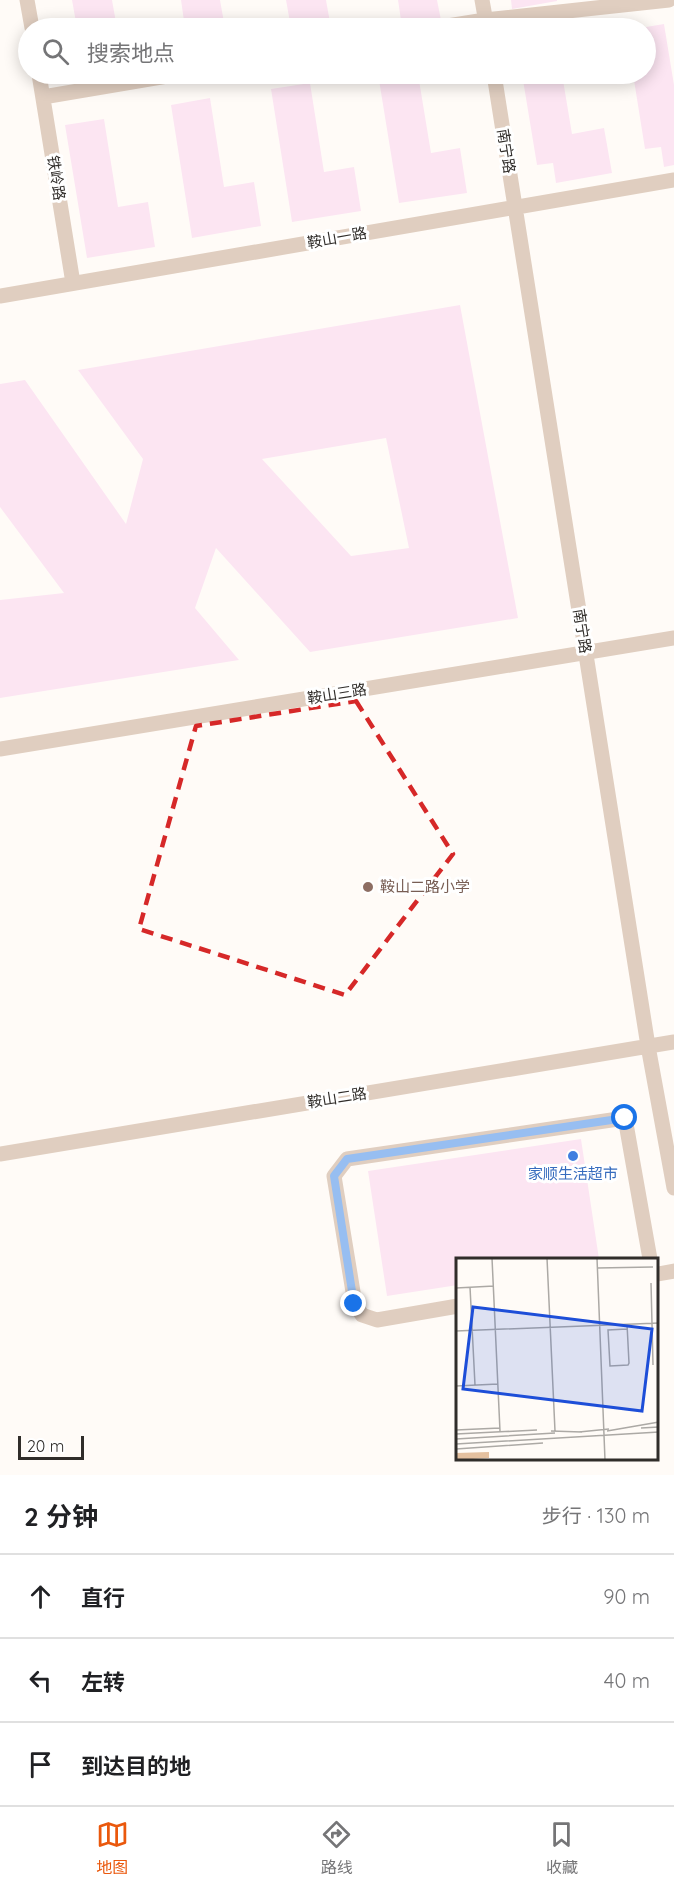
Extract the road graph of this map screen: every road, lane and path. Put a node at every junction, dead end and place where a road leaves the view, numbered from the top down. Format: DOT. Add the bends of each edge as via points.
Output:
graph roads {
  1 [pos="27,0"];
  2 [pos="482,0"];
  3 [pos="669,0"];
  4 [pos="30,18"];
  5 [pos="485,18"];
  6 [pos="532,18"];
  7 [pos="41,84"];
  8 [pos="119,84"];
  9 [pos="496,84"];
  10 [pos="43,97"];
  11 [pos="674,180"];
  12 [pos="515,207"];
  13 [pos="73,283"];
  14 [pos="0,296"];
  15 [pos="674,638"];
  16 [pos="585,653"];
  17 [pos="0,749"];
  18 [pos="674,1042"];
  19 [pos="648,1046"];
  20 [pos="0,1154"];
  21 [pos="674,1188"];
  22 [pos="650,1258"];
  23 [pos="674,1271"];
  24 [pos="659,1274"];
  25 [pos="456,1306"];
  1 -- 4 [label="street"];
  2 -- 5 [label="street"];
  3 -- 6 [label="street"];
  7 -- 10 [label="street, 铁岭路"];
  8 -- 10 [label="street"];
  9 -- 12 [label="street, 南宁路"];
  10 -- 13 [label="street, 铁岭路"];
  11 -- 12 [label="street, 鞍山一路"];
  12 -- 13 [label="street, 鞍山一路"];
  12 -- 16 [label="street, 南宁路"];
  13 -- 14 [label="street, 鞍山一路"];
  15 -- 16 [label="street, 鞍山三路"];
  16 -- 17 [label="street, 鞍山三路"];
  16 -- 19 [label="street, 南宁路"];
  18 -- 19 [label="street, 鞍山二路"];
  19 -- 20 [label="street, 鞍山二路"];
  19 -- 21 [label="street, 南宁路"];
  22 -- 25 [label="street" via="625,1118 347,1159 334,1176 354,1304 362,1316 377,1320"];
  23 -- 24 [label="street"];
}
